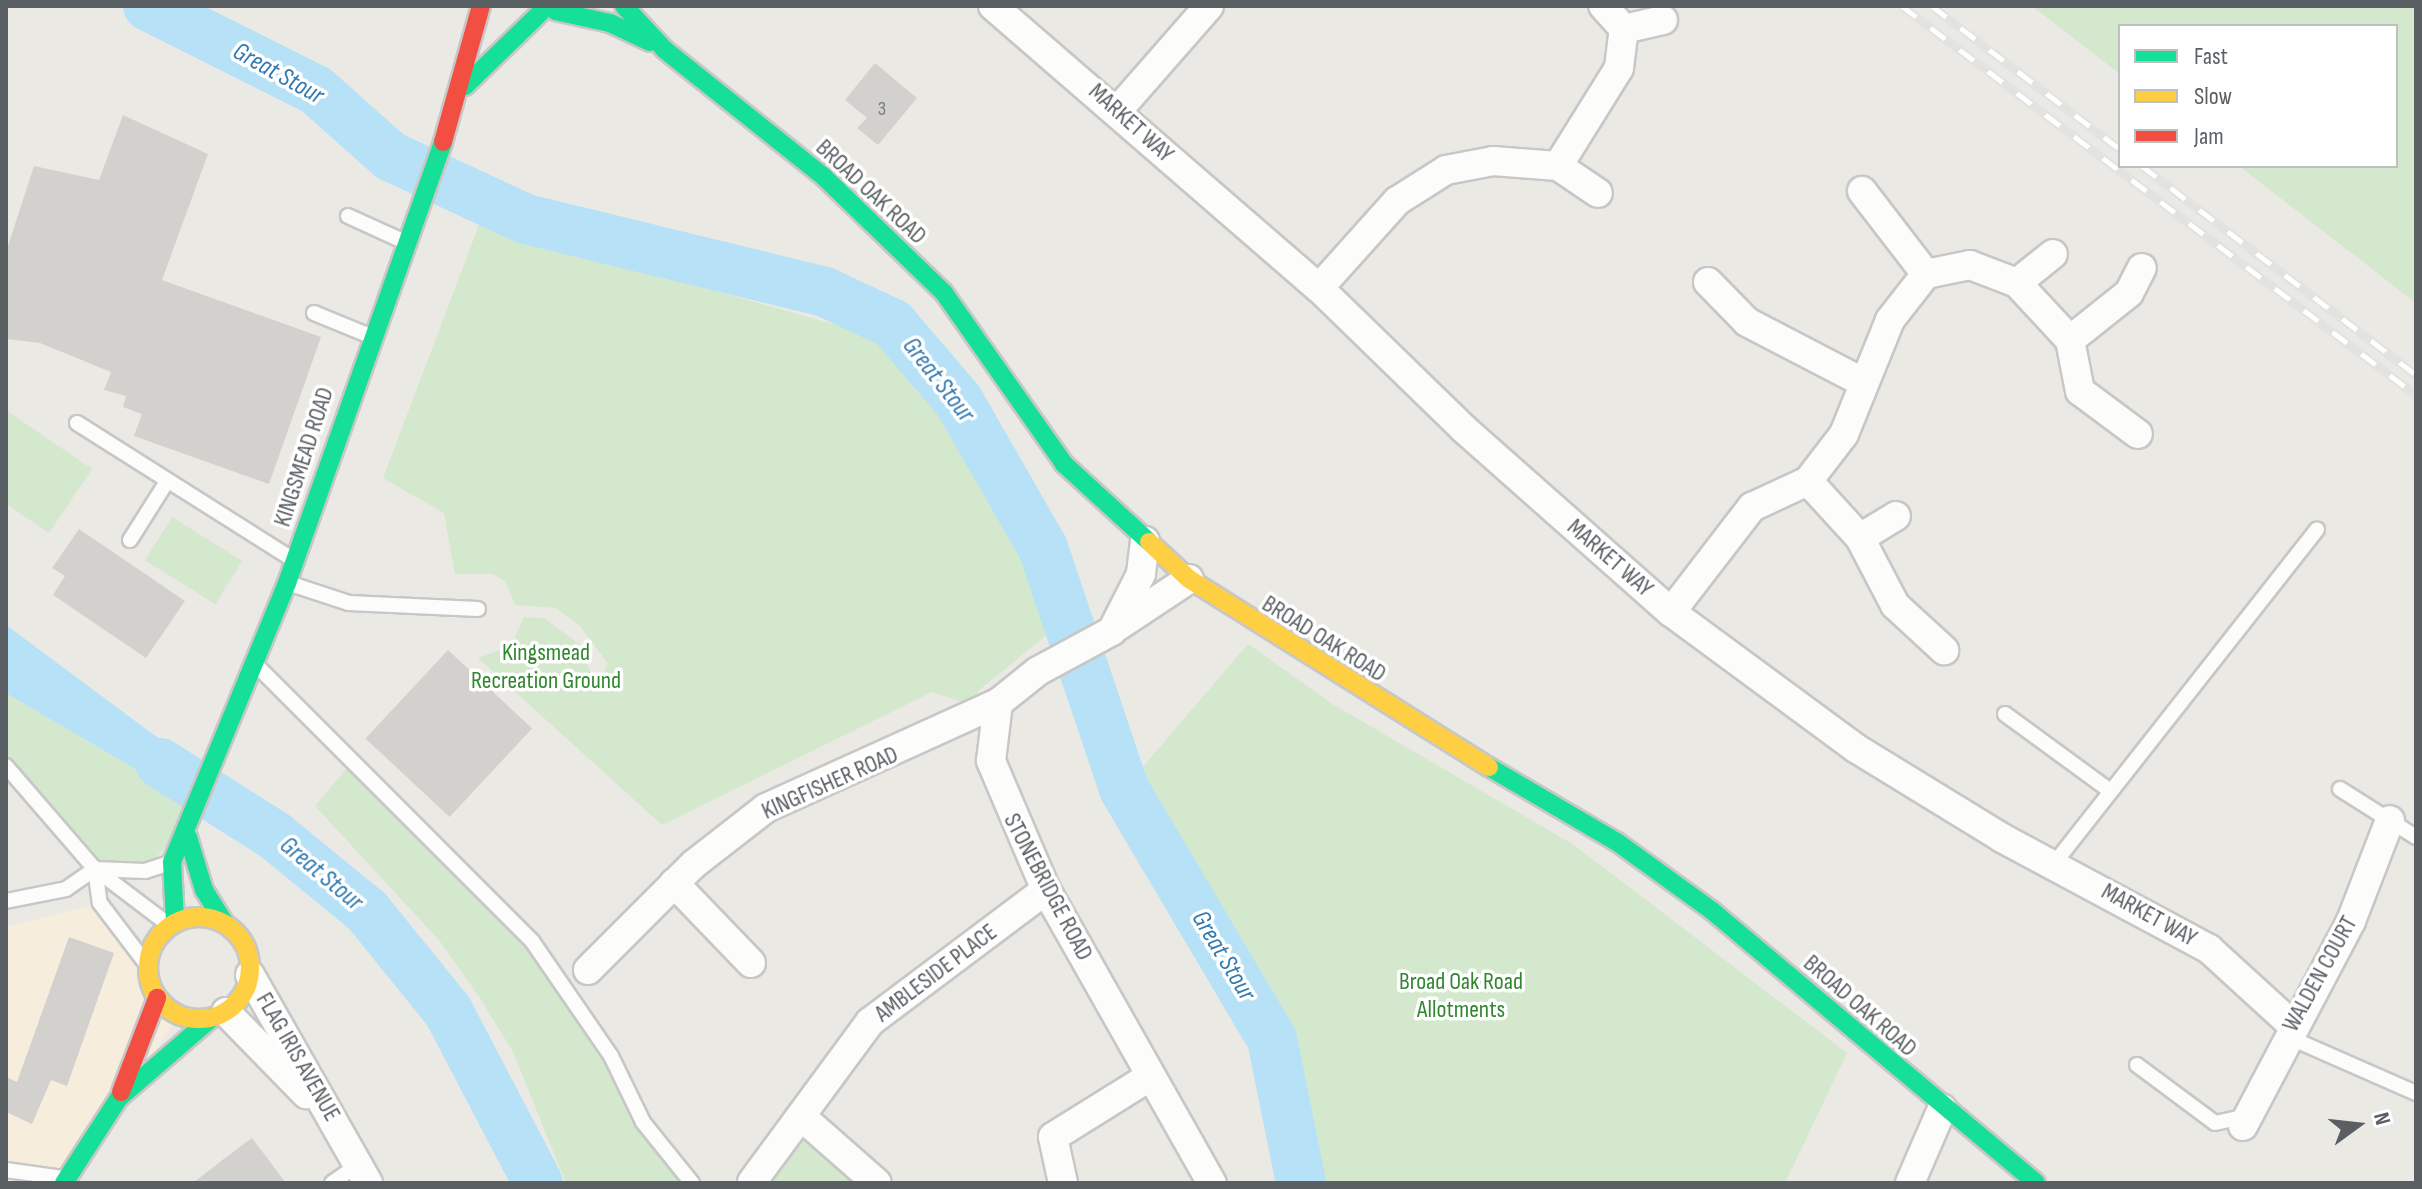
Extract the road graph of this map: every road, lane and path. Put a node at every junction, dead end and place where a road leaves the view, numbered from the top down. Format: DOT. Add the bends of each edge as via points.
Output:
graph roads {
  1 [pos="481,6"];
  2 [pos="514,6"];
  3 [pos="624,6"];
  4 [pos="993,6"];
  5 [pos="1209,6"];
  6 [pos="1603,6"];
  7 [pos="553,10"];
  8 [pos="1663,20"];
  9 [pos="1624,29"];
  10 [pos="665,50"];
  11 [pos="461,91"];
  12 [pos="1118,110"];
  13 [pos="1558,166"];
  14 [pos="1862,191"];
  15 [pos="1598,193"];
  16 [pos="348,216"];
  17 [pos="403,241"];
  18 [pos="2053,254"];
  19 [pos="2142,268"];
  20 [pos="1926,274"];
  21 [pos="1708,282"];
  22 [pos="2017,283"];
  23 [pos="1319,288"];
  24 [pos="314,313"];
  25 [pos="370,336"];
  26 [pos="2070,340"];
  27 [pos="1864,383"];
  28 [pos="77,423"];
  29 [pos="2138,434"];
  30 [pos="1808,481"];
  31 [pos="166,483"];
  32 [pos="1896,516"];
  33 [pos="2317,529"];
  34 [pos="1860,538"];
  35 [pos="130,540"];
  36 [pos="1145,541"];
  37 [pos="295,560"];
  38 [pos="1189,579"];
  39 [pos="287,583"];
  40 [pos="478,609"];
  41 [pos="1671,612"];
  42 [pos="1113,630"];
  43 [pos="1944,650"];
  44 [pos="257,665"];
  45 [pos="998,703"];
  46 [pos="2005,714"];
  47 [pos="6,766"];
  48 [pos="2340,789"];
  49 [pos="2109,790"];
  50 [pos="2390,820"];
  51 [pos="189,834"];
  52 [pos="2416,837"];
  53 [pos="172,862"];
  54 [pos="2053,865"];
  55 [pos="95,869"];
  56 [pos="674,883"];
  57 [pos="1046,890"];
  58 [pos="6,901"];
  59 [pos="224,922"];
  60 [pos="172,923"];
  61 [pos="751,963"];
  62 [pos="147,965"];
  63 [pos="588,970"];
  64 [pos="250,975"];
  65 [pos="157,998"];
  66 [pos="219,1015"];
  67 [pos="2288,1030"];
  68 [pos="2137,1065"];
  69 [pos="1151,1076"];
  70 [pos="2416,1093"];
  71 [pos="119,1098"];
  72 [pos="1942,1109"];
  73 [pos="803,1118"];
  74 [pos="2246,1121"];
  75 [pos="357,1163"];
  76 [pos="6,1170"];
  77 [pos="65,1181"];
  78 [pos="332,1183"];
  79 [pos="692,1183"];
  80 [pos="751,1183"];
  81 [pos="877,1183"];
  82 [pos="1063,1183"];
  83 [pos="1212,1183"];
  84 [pos="1910,1183"];
  85 [pos="2036,1183"];
  1 -- 11 [label="street, KINGSMEAD ROAD"];
  2 -- 7 [label="street, BROAD OAK ROAD"];
  3 -- 10 [label="street, BROAD OAK ROAD"];
  4 -- 12 [label="street, MARKET WAY"];
  5 -- 12 [label="street"];
  6 -- 9 [label="street"];
  7 -- 10 [label="street, BROAD OAK ROAD" via="610,23"];
  7 -- 11 [label="street, KINGSMEAD ROAD"];
  8 -- 9 [label="street"];
  9 -- 13 [label="street" via="1619,68"];
  10 -- 36 [label="street, BROAD OAK ROAD" via="824,177 944,293 1064,464"];
  11 -- 17 [label="street, KINGSMEAD ROAD"];
  12 -- 23 [label="street, MARKET WAY"];
  13 -- 15 [label="street"];
  13 -- 23 [label="street" via="1493,161 1446,170 1397,201"];
  14 -- 20 [label="street"];
  16 -- 17 [label="lane"];
  17 -- 25 [label="street, KINGSMEAD ROAD"];
  18 -- 22 [label="street"];
  19 -- 26 [label="street" via="2129,293"];
  20 -- 22 [label="street" via="1970,265"];
  20 -- 27 [label="street" via="1890,320"];
  21 -- 27 [label="street" via="1747,322"];
  22 -- 26 [label="street"];
  23 -- 41 [label="street, MARKET WAY" via="1464,429"];
  24 -- 25 [label="lane"];
  25 -- 37 [label="street, KINGSMEAD ROAD"];
  26 -- 29 [label="street" via="2080,391"];
  27 -- 30 [label="street" via="1844,434"];
  28 -- 31 [label="lane"];
  30 -- 34 [label="street"];
  30 -- 41 [label="street" via="1752,507"];
  31 -- 35 [label="lane"];
  31 -- 37 [label="lane"];
  32 -- 34 [label="street"];
  33 -- 49 [label="lane"];
  34 -- 43 [label="street" via="1895,605"];
  36 -- 38 [label="street, BROAD OAK ROAD"];
  36 -- 42 [label="street" via="1141,574"];
  37 -- 39 [label="street, KINGSMEAD ROAD"];
  38 -- 42 [label="street"];
  38 -- 72 [label="street, BROAD OAK ROAD" via="1354,687 1617,842 1711,910"];
  39 -- 40 [label="lane" via="349,603"];
  39 -- 44 [label="street, KINGSMEAD ROAD"];
  41 -- 54 [label="street, MARKET WAY" via="1857,749"];
  42 -- 45 [label="street" via="1038,671"];
  44 -- 51 [label="street, KINGSMEAD ROAD"];
  44 -- 79 [label="lane" via="532,941 611,1056 647,1127"];
  45 -- 56 [label="street, KINGFISHER ROAD" via="766,808"];
  45 -- 57 [label="street, STONEBRIDGE ROAD" via="991,725 995,781"];
  46 -- 49 [label="lane"];
  47 -- 55 [label="lane"];
  48 -- 50 [label="lane"];
  49 -- 54 [label="lane"];
  50 -- 52 [label="lane"];
  50 -- 67 [label="street, WALDEN COURT" via="2351,921"];
  51 -- 53 [label="street, KINGSMEAD ROAD"];
  51 -- 59 [label="street" via="204,890"];
  53 -- 55 [label="lane" via="145,871"];
  53 -- 60 [label="street"];
  54 -- 67 [label="street, MARKET WAY" via="2209,949"];
  55 -- 58 [label="lane" via="66,889"];
  55 -- 60 [label="lane"];
  55 -- 62 [label="lane" via="100,903"];
  56 -- 61 [label="street"];
  56 -- 63 [label="street, KINGFISHER ROAD"];
  57 -- 69 [label="street, STONEBRIDGE ROAD"];
  57 -- 73 [label="street, AMBLESIDE PLACE" via="870,1022"];
  59 -- 60 [label="street"];
  59 -- 64 [label="street" via="245,944"];
  60 -- 62 [label="street"];
  62 -- 65 [label="street"];
  64 -- 66 [label="street"];
  64 -- 75 [label="street, FLAG IRIS AVENUE"];
  65 -- 66 [label="street" via="179,1016"];
  65 -- 71 [label="street"];
  66 -- 71 [label="street"];
  66 -- 75 [label="street, FLAG IRIS AVENUE"];
  67 -- 70 [label="lane"];
  67 -- 74 [label="street, WALDEN COURT"];
  68 -- 74 [label="lane" via="2215,1123"];
  69 -- 82 [label="street" via="1053,1137"];
  69 -- 83 [label="street, STONEBRIDGE ROAD"];
  71 -- 77 [label="street"];
  72 -- 84 [label="street"];
  72 -- 85 [label="street, BROAD OAK ROAD"];
  73 -- 80 [label="street, AMBLESIDE PLACE"];
  73 -- 81 [label="street"];
  75 -- 78 [label="lane"];
  76 -- 77 [label="lane"];
}
